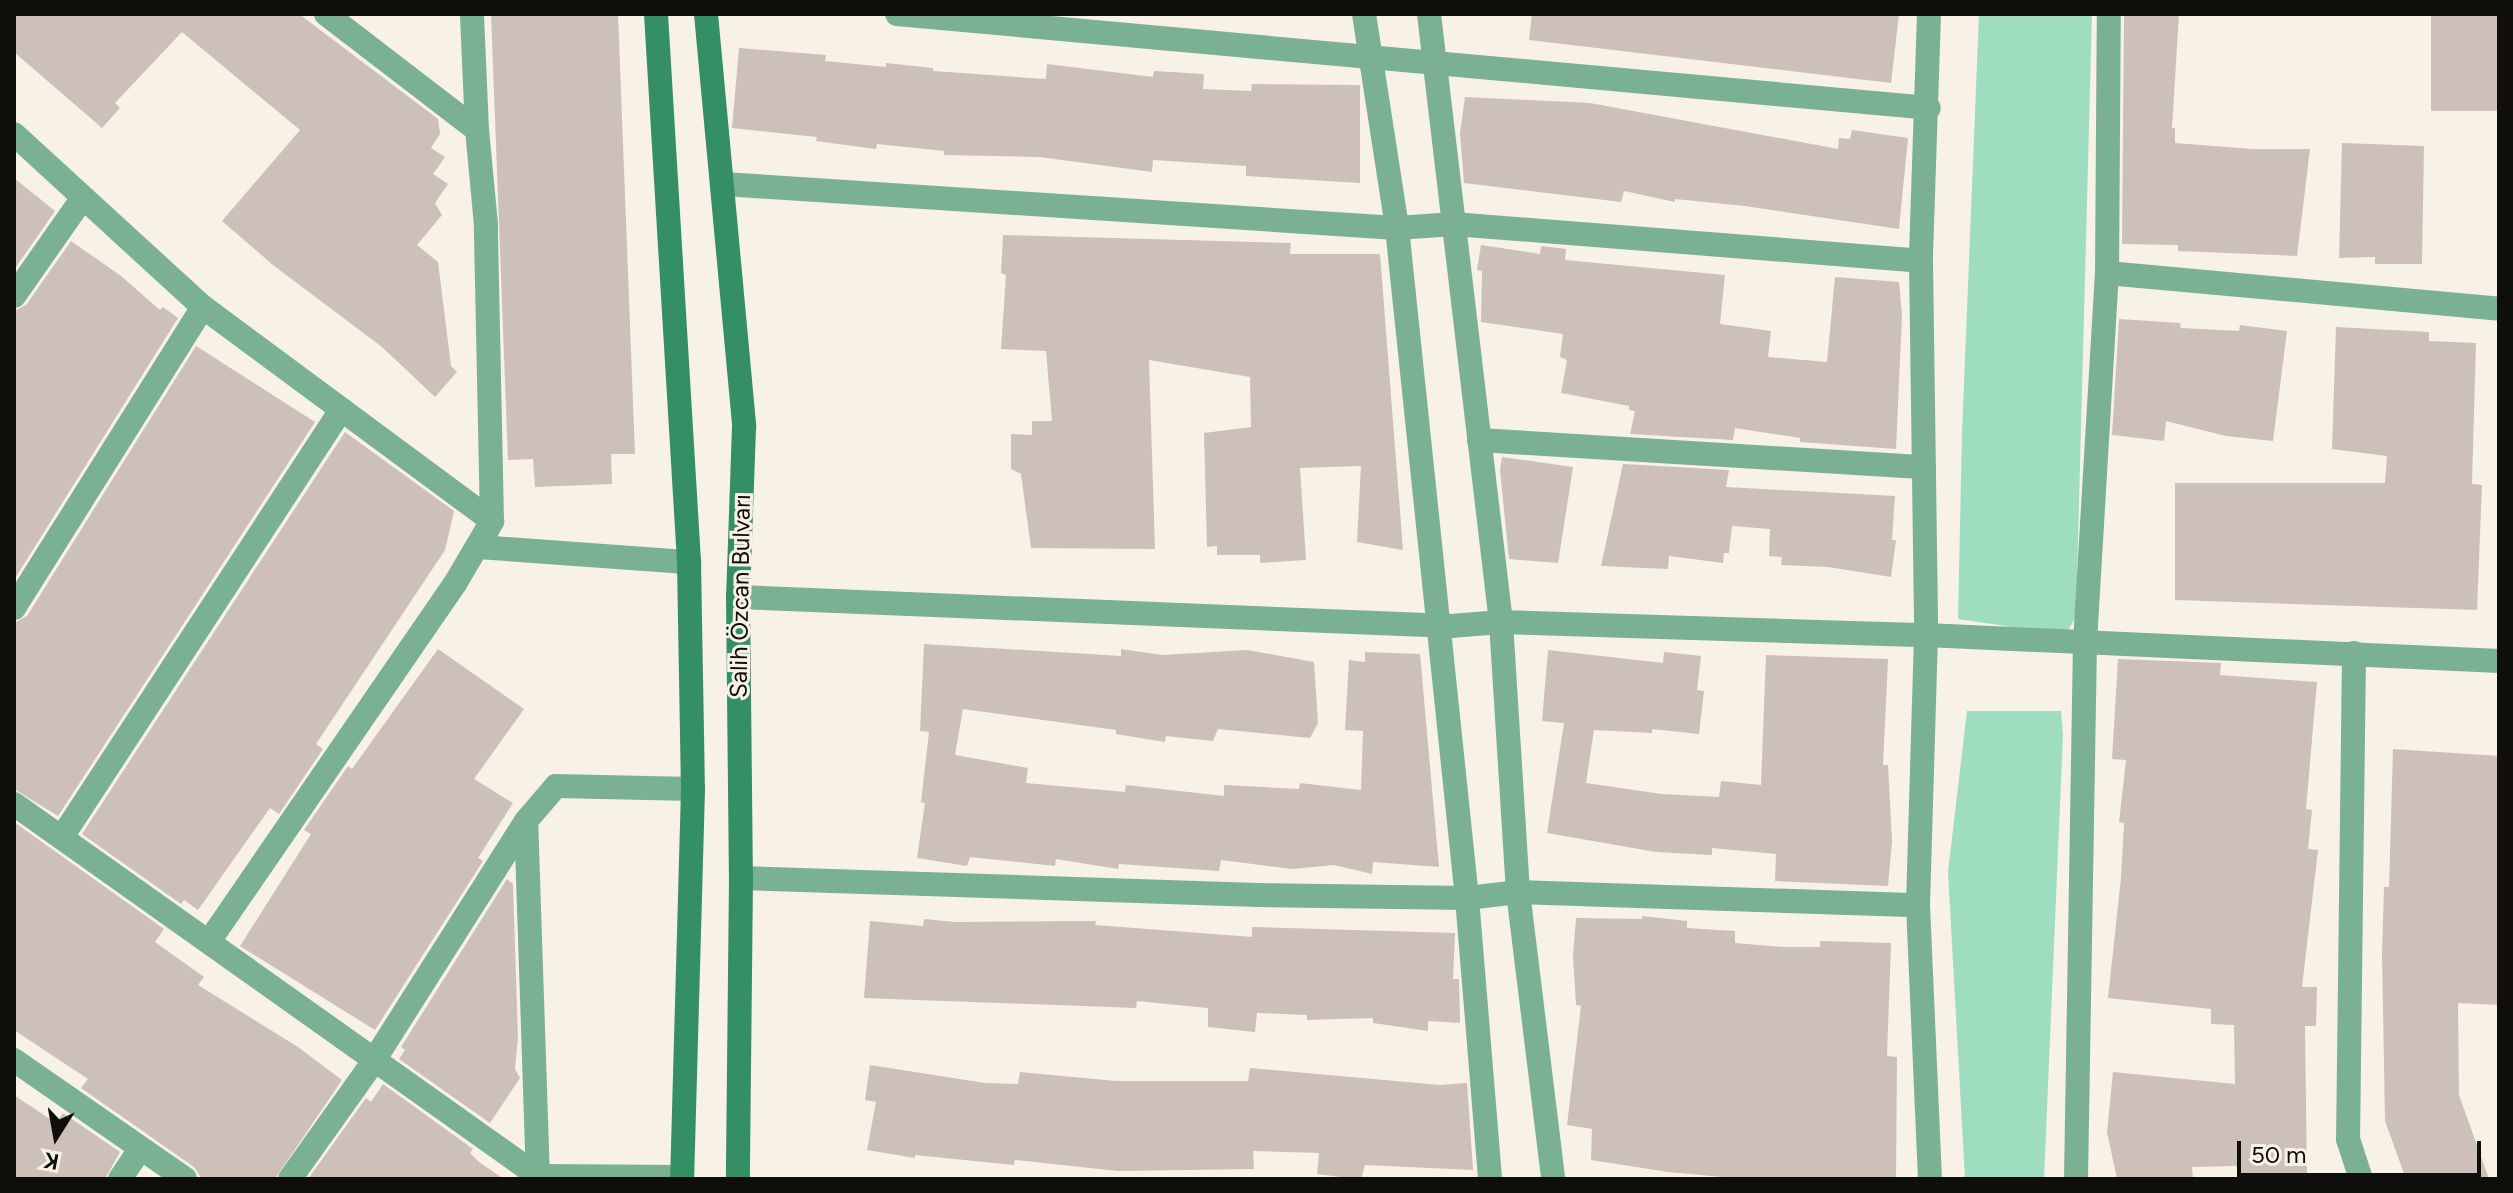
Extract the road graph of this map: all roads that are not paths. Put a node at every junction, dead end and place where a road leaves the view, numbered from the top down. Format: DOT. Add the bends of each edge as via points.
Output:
graph roads {
  1 [pos="326,14"];
  2 [pos="472,14"];
  3 [pos="656,14"];
  4 [pos="706,14"];
  5 [pos="897,14"];
  6 [pos="1364,14"];
  7 [pos="1429,14"];
  8 [pos="1929,14"];
  9 [pos="2109,14"];
  10 [pos="1368,54"];
  11 [pos="1436,62"];
  12 [pos="1929,108"];
  13 [pos="477,130"];
  14 [pos="14,134"];
  15 [pos="724,184"];
  16 [pos="82,199"];
  17 [pos="1454,224"];
  18 [pos="1397,228"];
  19 [pos="1921,261"];
  20 [pos="2107,273"];
  21 [pos="14,296"];
  22 [pos="203,307"];
  23 [pos="2499,309"];
  24 [pos="341,410"];
  25 [pos="1479,440"];
  26 [pos="1924,467"];
  27 [pos="492,521"];
  28 [pos="689,562"];
  29 [pos="738,597"];
  30 [pos="14,608"];
  31 [pos="1501,622"];
  32 [pos="1436,625"];
  33 [pos="1926,635"];
  34 [pos="2085,642"];
  35 [pos="2354,653"];
  36 [pos="2499,661"];
  37 [pos="693,789"];
  38 [pos="14,804"];
  39 [pos="526,821"];
  40 [pos="62,837"];
  41 [pos="741,878"];
  42 [pos="1518,892"];
  43 [pos="1467,898"];
  44 [pos="1918,905"];
  45 [pos="210,940"];
  46 [pos="14,1060"];
  47 [pos="373,1062"];
  48 [pos="141,1148"];
  49 [pos="538,1177"];
  50 [pos="682,1178"];
  51 [pos="120,1179"];
  52 [pos="185,1179"];
  53 [pos="290,1179"];
  54 [pos="738,1179"];
  55 [pos="1490,1179"];
  56 [pos="1553,1179"];
  57 [pos="1930,1179"];
  58 [pos="2076,1179"];
  59 [pos="2361,1179"];
  1 -- 13 [label="street"];
  2 -- 13 [label="street"];
  3 -- 28 [label="main road, Salih Özcan Bulvarı"];
  4 -- 15 [label="main road, Salih Özcan Bulvarı"];
  5 -- 10 [label="street"];
  6 -- 10 [label="street"];
  7 -- 11 [label="street"];
  8 -- 12 [label="street"];
  9 -- 20 [label="street"];
  10 -- 11 [label="street"];
  10 -- 18 [label="street"];
  11 -- 12 [label="street"];
  11 -- 17 [label="street"];
  12 -- 19 [label="street"];
  13 -- 27 [label="street" via="486,225"];
  14 -- 16 [label="street"];
  15 -- 18 [label="street"];
  15 -- 29 [label="main road, Salih Özcan Bulvarı" via="744,427"];
  16 -- 21 [label="street"];
  16 -- 22 [label="street"];
  17 -- 18 [label="street"];
  17 -- 19 [label="street"];
  17 -- 25 [label="street"];
  18 -- 32 [label="street"];
  19 -- 26 [label="street"];
  20 -- 23 [label="street"];
  20 -- 34 [label="street"];
  22 -- 24 [label="street"];
  22 -- 30 [label="street"];
  24 -- 27 [label="street"];
  24 -- 40 [label="street"];
  25 -- 26 [label="street"];
  25 -- 31 [label="street"];
  26 -- 33 [label="street"];
  27 -- 28 [label="street" via="478,547"];
  27 -- 45 [label="street" via="456,582"];
  28 -- 37 [label="main road, Salih Özcan Bulvarı"];
  29 -- 32 [label="street"];
  29 -- 41 [label="main road, Salih Özcan Bulvarı"];
  31 -- 32 [label="street"];
  31 -- 33 [label="street"];
  31 -- 42 [label="street"];
  32 -- 43 [label="street"];
  33 -- 34 [label="street"];
  33 -- 44 [label="street"];
  34 -- 35 [label="street"];
  34 -- 58 [label="street"];
  35 -- 36 [label="street"];
  35 -- 59 [label="street" via="2348,1139"];
  37 -- 39 [label="street" via="556,786"];
  37 -- 50 [label="main road, Salih Özcan Bulvarı"];
  38 -- 40 [label="street"];
  39 -- 47 [label="street"];
  39 -- 49 [label="street"];
  40 -- 45 [label="street"];
  41 -- 43 [label="street"];
  41 -- 54 [label="main road, Salih Özcan Bulvarı"];
  42 -- 43 [label="street"];
  42 -- 44 [label="street"];
  42 -- 56 [label="street"];
  43 -- 55 [label="street"];
  44 -- 57 [label="street"];
  45 -- 47 [label="street"];
  46 -- 48 [label="street"];
  47 -- 49 [label="street"];
  47 -- 53 [label="street"];
  48 -- 51 [label="street"];
  48 -- 52 [label="street"];
  49 -- 50 [label="street"];
}
